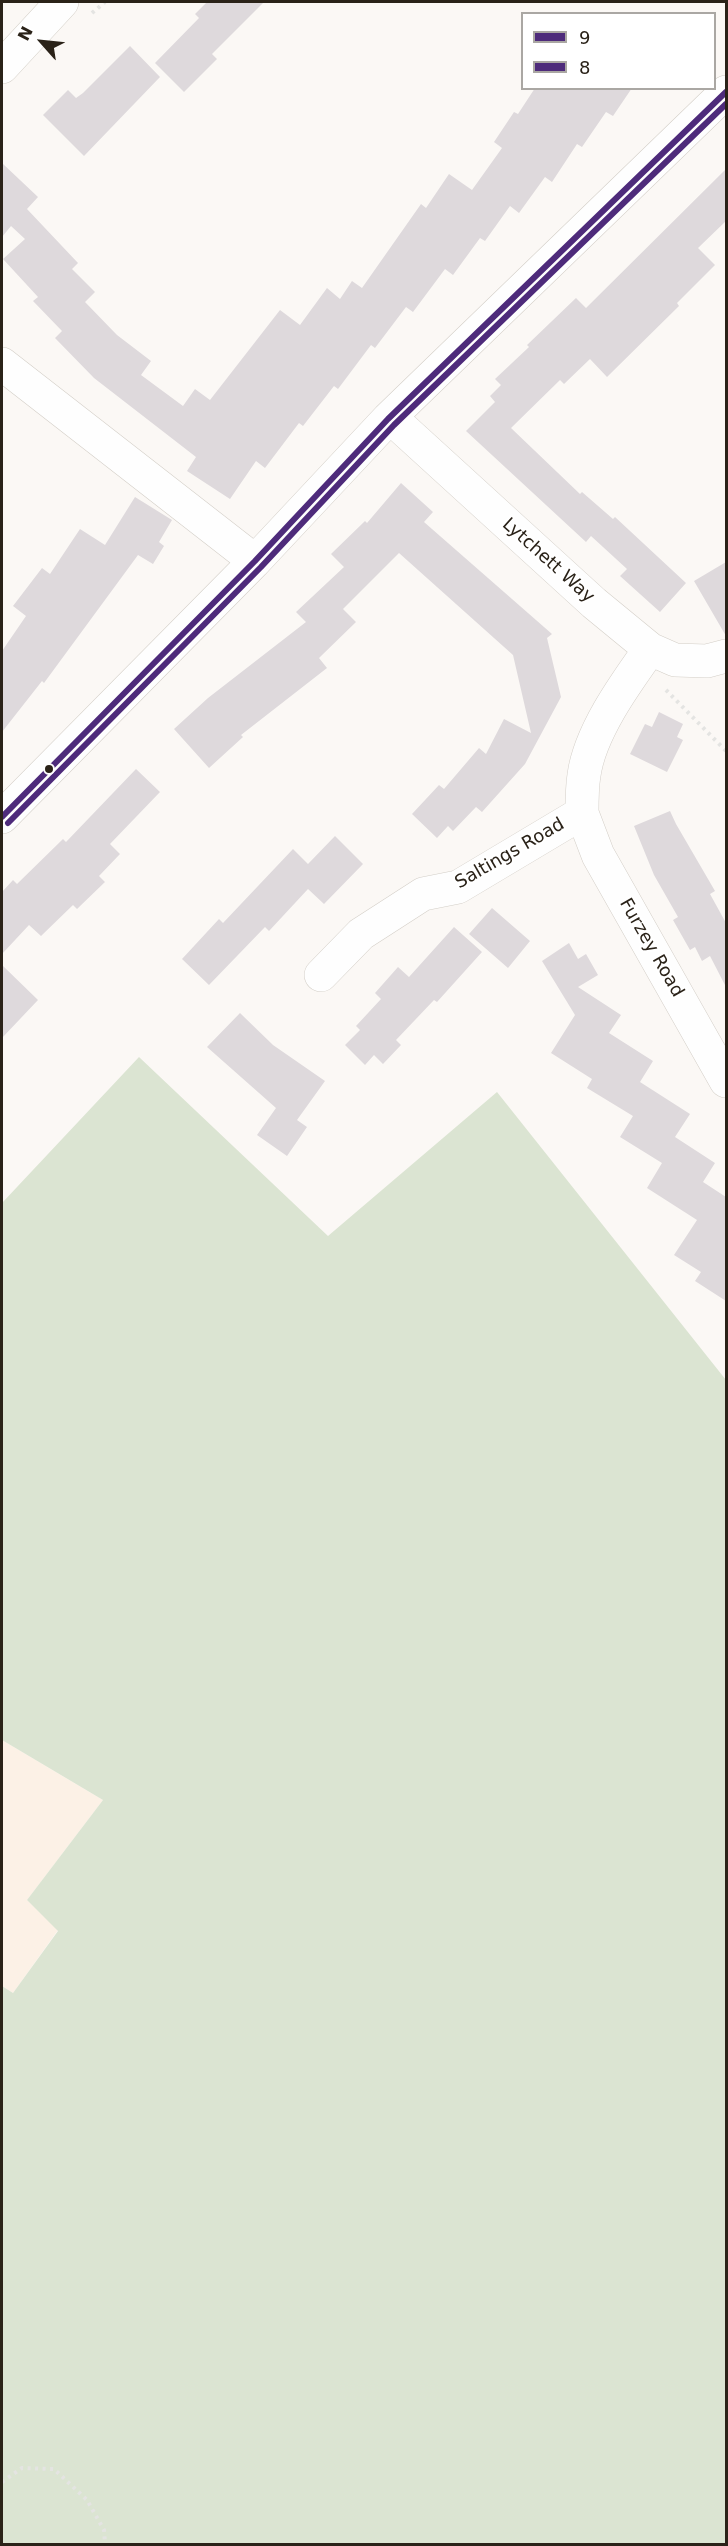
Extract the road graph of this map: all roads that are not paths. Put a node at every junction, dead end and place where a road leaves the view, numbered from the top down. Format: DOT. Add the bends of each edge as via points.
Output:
graph roads {
  1 [pos="62,2"];
  2 [pos="2,67"];
  3 [pos="726,92"];
  4 [pos="2,364"];
  5 [pos="388,419"];
  6 [pos="255,561"];
  7 [pos="650,649"];
  8 [pos="726,656"];
  9 [pos="582,813"];
  10 [pos="2,817"];
  11 [pos="321,975"];
  12 [pos="726,1081"];
  1 -- 2 [label="street"];
  3 -- 5 [label="street"];
  4 -- 6 [label="street"];
  5 -- 6 [label="street"];
  5 -- 7 [label="street, Lytchett Way"];
  6 -- 10 [label="street"];
  7 -- 8 [label="street, Lytchett Way" via="675,660 707,661"];
  7 -- 9 [label="street, Saltings Road" via="613,704 590,750"];
  9 -- 11 [label="street, Saltings Road" via="458,887 423,894 362,934"];
  9 -- 12 [label="street, Furzey Road" via="598,855"];
}
